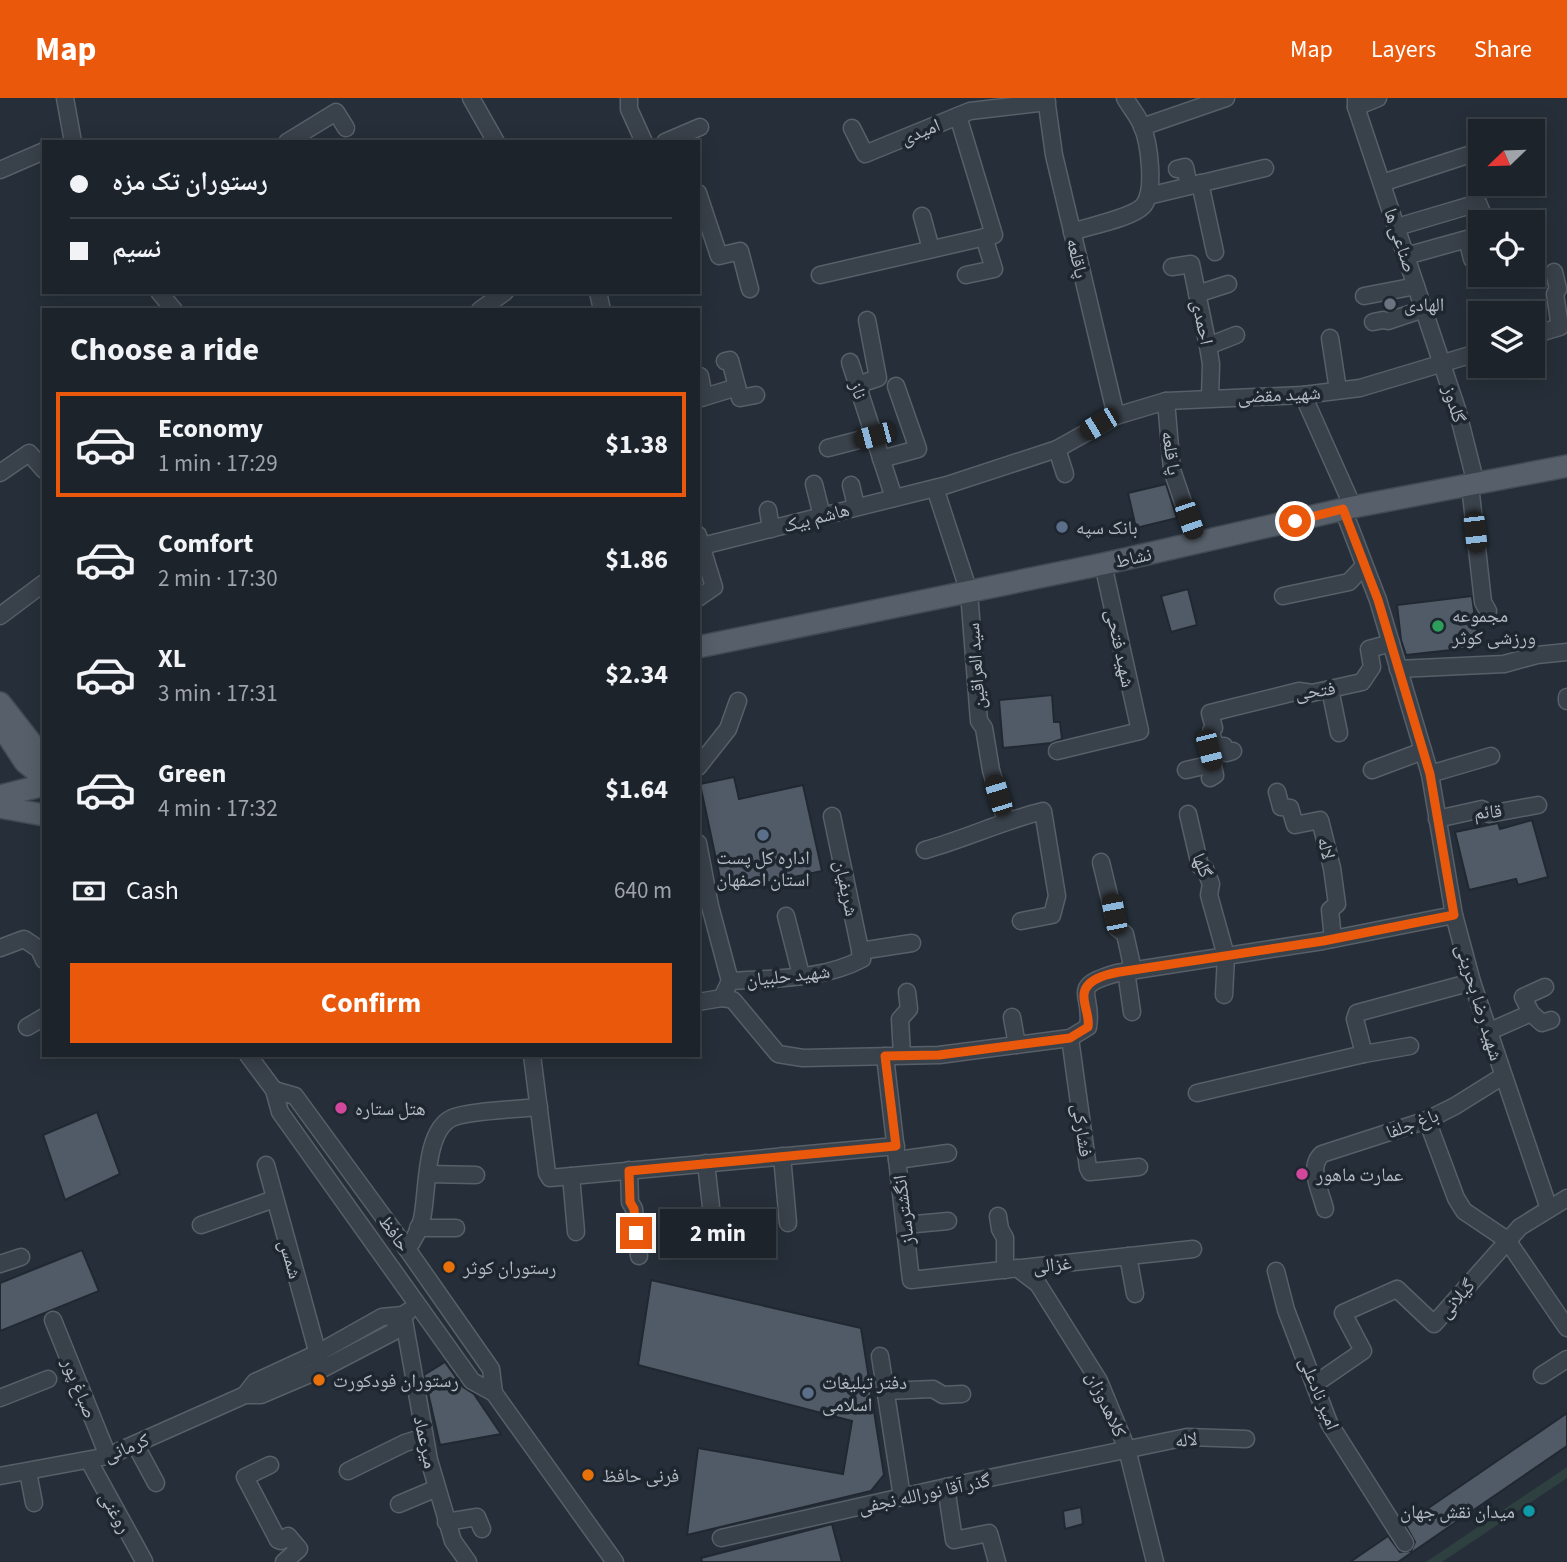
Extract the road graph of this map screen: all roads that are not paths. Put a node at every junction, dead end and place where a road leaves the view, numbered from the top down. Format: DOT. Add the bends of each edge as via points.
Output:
graph roads {
  1 [pos="65,98"];
  2 [pos="471,98"];
  3 [pos="629,98"];
  4 [pos="1125,98"];
  5 [pos="1226,98"];
  6 [pos="1378,98"];
  7 [pos="1046,100"];
  8 [pos="1358,107"];
  9 [pos="958,116"];
  10 [pos="700,127"];
  11 [pos="1142,127"];
  12 [pos="346,128"];
  13 [pos="852,128"];
  14 [pos="70,140"];
  15 [pos="290,140"];
  16 [pos="495,140"];
  17 [pos="643,140"];
  18 [pos="670,140"];
  19 [pos="42,151"];
  20 [pos="1468,156"];
  21 [pos="1265,168"];
  22 [pos="1177,169"];
  23 [pos="0,170"];
  24 [pos="1382,183"];
  25 [pos="1194,185"];
  26 [pos="1148,196"];
  27 [pos="700,199"];
  28 [pos="1481,210"];
  29 [pos="922,216"];
  30 [pos="1397,227"];
  31 [pos="1072,232"];
  32 [pos="984,237"];
  33 [pos="1468,243"];
  34 [pos="715,246"];
  35 [pos="931,249"];
  36 [pos="700,251"];
  37 [pos="1214,252"];
  38 [pos="1406,256"];
  39 [pos="1172,267"];
  40 [pos="1554,272"];
  41 [pos="820,275"];
  42 [pos="966,275"];
  43 [pos="1228,284"];
  44 [pos="1416,286"];
  45 [pos="750,289"];
  46 [pos="161,294"];
  47 [pos="502,294"];
  48 [pos="1197,294"];
  49 [pos="1364,296"];
  50 [pos="172,308"];
  51 [pos="483,308"];
  52 [pos="1424,309"];
  53 [pos="867,320"];
  54 [pos="1373,322"];
  55 [pos="1545,331"];
  56 [pos="1236,335"];
  57 [pos="1330,338"];
  58 [pos="1208,346"];
  59 [pos="1468,356"];
  60 [pos="725,361"];
  61 [pos="849,362"];
  62 [pos="1442,364"];
  63 [pos="700,376"];
  64 [pos="857,385"];
  65 [pos="896,386"];
  66 [pos="737,387"];
  67 [pos="1338,390"];
  68 [pos="756,395"];
  69 [pos="1303,395"];
  70 [pos="701,398"];
  71 [pos="1210,398"];
  72 [pos="1166,401"];
  73 [pos="1116,416"];
  74 [pos="874,436"];
  75 [pos="828,448"];
  76 [pos="1056,449"];
  77 [pos="881,459"];
  78 [pos="42,465"];
  79 [pos="1567,466"];
  80 [pos="0,473"];
  81 [pos="1065,474"];
  82 [pos="814,484"];
  83 [pos="1473,484"];
  84 [pos="851,485"];
  85 [pos="935,488"];
  86 [pos="894,498"];
  87 [pos="856,506"];
  88 [pos="1348,508"];
  89 [pos="768,510"];
  90 [pos="822,516"];
  91 [pos="771,528"];
  92 [pos="700,543"];
  93 [pos="1197,543"];
  94 [pos="700,546"];
  95 [pos="1103,564"];
  96 [pos="1364,566"];
  97 [pos="42,584"];
  98 [pos="969,592"];
  99 [pos="1283,596"];
  100 [pos="700,597"];
  101 [pos="1488,611"];
  102 [pos="0,616"];
  103 [pos="1391,643"];
  104 [pos="700,647"];
  105 [pos="1567,652"];
  106 [pos="1398,669"];
  107 [pos="1330,689"];
  108 [pos="738,701"];
  109 [pos="0,703"];
  110 [pos="0,724"];
  111 [pos="42,733"];
  112 [pos="1339,733"];
  113 [pos="1215,747"];
  114 [pos="1057,751"];
  115 [pos="1233,751"];
  116 [pos="1423,751"];
  117 [pos="1491,756"];
  118 [pos="42,760"];
  119 [pos="700,764"];
  120 [pos="1371,770"];
  121 [pos="1186,771"];
  122 [pos="1430,774"];
  123 [pos="42,775"];
  124 [pos="42,786"];
  125 [pos="1277,792"];
  126 [pos="0,796"];
  127 [pos="1538,804"];
  128 [pos="0,807"];
  129 [pos="42,814"];
  130 [pos="1188,814"];
  131 [pos="832,816"];
  132 [pos="1437,819"];
  133 [pos="1006,821"];
  134 [pos="925,850"];
  135 [pos="700,854"];
  136 [pos="1101,862"];
  137 [pos="1454,915"];
  138 [pos="786,916"];
  139 [pos="1021,921"];
  140 [pos="1333,939"];
  141 [pos="912,943"];
  142 [pos="0,948"];
  143 [pos="861,955"];
  144 [pos="42,956"];
  145 [pos="1226,956"];
  146 [pos="1129,971"];
  147 [pos="802,975"];
  148 [pos="730,981"];
  149 [pos="1472,982"];
  150 [pos="1545,987"];
  151 [pos="907,992"];
  152 [pos="1224,995"];
  153 [pos="722,998"];
  154 [pos="700,1002"];
  155 [pos="1132,1012"];
  156 [pos="1531,1013"];
  157 [pos="1012,1017"];
  158 [pos="42,1018"];
  159 [pos="1551,1020"];
  160 [pos="27,1027"];
  161 [pos="1488,1032"];
  162 [pos="1070,1038"];
  163 [pos="1017,1045"];
  164 [pos="1410,1046"];
  165 [pos="1364,1054"];
  166 [pos="893,1056"];
  167 [pos="249,1057"];
  168 [pos="532,1057"];
  169 [pos="1503,1076"];
  170 [pos="274,1090"];
  171 [pos="1197,1093"];
  172 [pos="539,1107"];
  173 [pos="1427,1120"];
  174 [pos="896,1153"];
  175 [pos="948,1153"];
  176 [pos="782,1156"];
  177 [pos="706,1163"];
  178 [pos="266,1165"];
  179 [pos="1139,1167"];
  180 [pos="629,1171"];
  181 [pos="428,1174"];
  182 [pos="476,1175"];
  183 [pos="571,1176"];
  184 [pos="1567,1198"];
  185 [pos="274,1199"];
  186 [pos="1325,1209"];
  187 [pos="1549,1209"];
  188 [pos="998,1216"];
  189 [pos="948,1221"];
  190 [pos="788,1223"];
  191 [pos="713,1224"];
  192 [pos="201,1225"];
  193 [pos="905,1225"];
  194 [pos="418,1228"];
  195 [pos="456,1228"];
  196 [pos="576,1232"];
  197 [pos="1507,1240"];
  198 [pos="407,1248"];
  199 [pos="1193,1248"];
  200 [pos="639,1256"];
  201 [pos="1128,1256"];
  202 [pos="20,1257"];
  203 [pos="0,1264"];
  204 [pos="1011,1269"];
  205 [pos="1276,1271"];
  206 [pos="911,1280"];
  207 [pos="1135,1294"];
  208 [pos="418,1305"];
  209 [pos="402,1315"];
  210 [pos="53,1320"];
  211 [pos="1567,1328"];
  212 [pos="318,1353"];
  213 [pos="880,1356"];
  214 [pos="1567,1359"];
  215 [pos="322,1369"];
  216 [pos="1542,1375"];
  217 [pos="48,1379"];
  218 [pos="1315,1384"];
  219 [pos="885,1391"];
  220 [pos="494,1393"];
  221 [pos="962,1394"];
  222 [pos="245,1395"];
  223 [pos="0,1398"];
  224 [pos="424,1437"];
  225 [pos="1245,1439"];
  226 [pos="135,1444"];
  227 [pos="1127,1449"];
  228 [pos="108,1456"];
  229 [pos="89,1461"];
  230 [pos="270,1465"];
  231 [pos="1,1471"];
  232 [pos="348,1471"];
  233 [pos="28,1472"];
  234 [pos="156,1483"];
  235 [pos="437,1488"];
  236 [pos="946,1488"];
  237 [pos="902,1497"];
  238 [pos="34,1503"];
  239 [pos="399,1504"];
  240 [pos="446,1522"];
  241 [pos="482,1529"];
  242 [pos="721,1538"];
  243 [pos="1405,1543"];
  244 [pos="144,1561"];
  245 [pos="284,1562"];
  246 [pos="468,1562"];
  247 [pos="615,1562"];
  248 [pos="997,1562"];
  249 [pos="1154,1562"];
  1 -- 14 [label="street"];
  2 -- 16 [label="street"];
  3 -- 17 [label="street"];
  4 -- 11 [label="street"];
  5 -- 11 [label="street"];
  6 -- 8 [label="street"];
  7 -- 9 [label="street, امیدی"];
  7 -- 31 [label="street, پاقلعه"];
  8 -- 24 [label="street, صناعی ها"];
  9 -- 13 [label="street, امیدی" via="864,154"];
  9 -- 32 [label="street" via="994,235"];
  10 -- 18 [label="street"];
  11 -- 26 [label="street" via="1151,185"];
  12 -- 15 [label="street" via="336,112"];
  19 -- 23 [label="street"];
  20 -- 24 [label="street"];
  21 -- 25 [label="street"];
  22 -- 25 [label="street" via="1185,167"];
  24 -- 30 [label="street, صناعی ها"];
  25 -- 26 [label="street"];
  25 -- 37 [label="street"];
  26 -- 31 [label="street" via="1136,212"];
  27 -- 34 [label="street"];
  28 -- 30 [label="street" via="1478,202"];
  29 -- 35 [label="street"];
  30 -- 38 [label="street, صناعی ها"];
  31 -- 73 [label="street, پاقلعه"];
  32 -- 35 [label="street"];
  32 -- 42 [label="street" via="994,269"];
  33 -- 38 [label="street" via="1467,239"];
  34 -- 36 [label="street"];
  34 -- 45 [label="street" via="719,256 740,251"];
  35 -- 41 [label="street"];
  38 -- 44 [label="street, صناعی ها"];
  39 -- 48 [label="street, احمدی" via="1191,264"];
  40 -- 55 [label="street" via="1560,327"];
  43 -- 48 [label="street"];
  44 -- 49 [label="street"];
  44 -- 52 [label="street, صناعی ها"];
  46 -- 50 [label="street"];
  47 -- 51 [label="street"];
  48 -- 58 [label="street, احمدی"];
  52 -- 54 [label="street"];
  52 -- 62 [label="street, صناعی ها"];
  53 -- 64 [label="street" via="878,378"];
  56 -- 58 [label="street"];
  57 -- 67 [label="street"];
  58 -- 71 [label="street, احمدی"];
  59 -- 62 [label="street, گلدوز"];
  60 -- 66 [label="street" via="730,360"];
  61 -- 64 [label="street, ناز"];
  62 -- 67 [label="street, شهید مقضی" via="1362,395"];
  62 -- 83 [label="street, گلدوز"];
  63 -- 70 [label="street"];
  64 -- 74 [label="street, ناز"];
  65 -- 77 [label="street" via="918,449"];
  66 -- 68 [label="street" via="740,398"];
  66 -- 70 [label="street"];
  67 -- 69 [label="street, شهید مقضی"];
  69 -- 71 [label="street, شهید مقضی"];
  69 -- 88 [label="street, شهید رضا بحرینی"];
  71 -- 72 [label="street, شهید مقضی"];
  72 -- 73 [label="street, شهید مقضی"];
  72 -- 93 [label="street, پا قلعه" via="1172,470"];
  73 -- 76 [label="street, هاشم بیک"];
  74 -- 75 [label="street"];
  74 -- 77 [label="street, ناز"];
  76 -- 81 [label="street"];
  76 -- 85 [label="street, هاشم بیک"];
  77 -- 86 [label="street, ناز"];
  78 -- 80 [label="street" via="29,453"];
  79 -- 83 [label="main road, نشاط"];
  82 -- 90 [label="street"];
  83 -- 88 [label="main road, نشاط"];
  83 -- 101 [label="street, گلدوز" via="1483,602"];
  84 -- 87 [label="street"];
  85 -- 86 [label="street, هاشم بیک"];
  85 -- 98 [label="street"];
  86 -- 87 [label="street, هاشم بیک"];
  87 -- 90 [label="street, هاشم بیک"];
  88 -- 93 [label="main road, نشاط"];
  88 -- 96 [label="street, شهید رضا بحرینی"];
  89 -- 91 [label="street"];
  90 -- 91 [label="street, هاشم بیک"];
  91 -- 92 [label="street, هاشم بیک"];
  93 -- 95 [label="main road, نشاط"];
  94 -- 100 [label="street" via="714,587"];
  95 -- 98 [label="main road, نشاط"];
  95 -- 114 [label="street, شهید فتحی" via="1140,731"];
  96 -- 99 [label="street" via="1349,582"];
  96 -- 103 [label="street, شهید رضا بحرینی"];
  97 -- 102 [label="street"];
  98 -- 104 [label="main road, نشاط"];
  98 -- 133 [label="street, سید العراقین" via="979,721"];
  103 -- 106 [label="street, شهید رضا بحرینی"];
  103 -- 107 [label="street, فتحی" via="1369,649 1372,667 1362,682"];
  105 -- 106 [label="street" via="1504,664"];
  106 -- 116 [label="street, شهید رضا بحرینی"];
  107 -- 112 [label="street"];
  107 -- 113 [label="street, فتحی" via="1298,691 1210,713"];
  108 -- 119 [label="street" via="728,729"];
  109 -- 111 [label="main road"];
  109 -- 118 [label="main road"];
  110 -- 123 [label="main road" via="25,762"];
  113 -- 115 [label="street"];
  113 -- 121 [label="street" via="1209,750 1212,771"];
  116 -- 120 [label="street"];
  116 -- 122 [label="street, شهید رضا بحرینی"];
  117 -- 122 [label="street"];
  122 -- 132 [label="street, شهید رضا بحرینی"];
  124 -- 126 [label="main road"];
  125 -- 140 [label="street, لاله" via="1281,807 1290,808 1294,825 1320,820 1337,904 1330,910"];
  127 -- 132 [label="street, قائم"];
  128 -- 129 [label="main road"];
  130 -- 145 [label="street, گلها" via="1200,866 1211,884 1209,895"];
  131 -- 143 [label="street, شریفیان"];
  132 -- 137 [label="street, شهید رضا بحرینی"];
  133 -- 134 [label="street"];
  133 -- 139 [label="street" via="1043,811 1057,896 1052,915"];
  135 -- 148 [label="street"];
  136 -- 146 [label="street" via="1117,929 1125,934"];
  137 -- 140 [label="street"];
  137 -- 149 [label="street, شهید رضا بحرینی"];
  138 -- 147 [label="street"];
  140 -- 145 [label="street"];
  141 -- 143 [label="street, شهید حلبیان"];
  142 -- 144 [label="street" via="24,939"];
  143 -- 147 [label="street, شهید حلبیان" via="834,971"];
  145 -- 146 [label="street"];
  145 -- 152 [label="street, گلها"];
  146 -- 155 [label="street"];
  146 -- 162 [label="street" via="1088,985 1084,994 1088,1027"];
  147 -- 148 [label="street, شهید حلبیان"];
  148 -- 153 [label="street, شهید حلبیان"];
  149 -- 161 [label="street, شهید رضا بحرینی"];
  149 -- 165 [label="street" via="1357,1013"];
  150 -- 156 [label="street" via="1523,997"];
  151 -- 166 [label="street, انگشترساز" via="909,1009 900,1019"];
  153 -- 154 [label="street"];
  153 -- 166 [label="street" via="733,1000 778,1055"];
  156 -- 159 [label="street" via="1542,1023"];
  156 -- 161 [label="street"];
  157 -- 163 [label="street"];
  158 -- 160 [label="street"];
  161 -- 169 [label="street, شهید رضا بحرینی"];
  162 -- 163 [label="street"];
  162 -- 179 [label="street, فشارکی" via="1090,1172"];
  163 -- 166 [label="street" via="990,1056"];
  164 -- 165 [label="street"];
  165 -- 171 [label="street"];
  166 -- 174 [label="street, انگشترساز"];
  167 -- 170 [label="street, حافظ"];
  168 -- 172 [label="street"];
  169 -- 173 [label="street, باغ جلفا"];
  169 -- 187 [label="street, شهید رضا بحرینی"];
  170 -- 198 [label="street, حافظ" via="295,1096"];
  170 -- 208 [label="street, حافظ" via="280,1112"];
  172 -- 181 [label="street" via="454,1117 441,1125"];
  172 -- 183 [label="street" via="547,1173 550,1178"];
  173 -- 186 [label="street, باغ جلفا" via="1316,1159 1314,1169"];
  173 -- 197 [label="street" via="1455,1198 1464,1211"];
  174 -- 175 [label="street"];
  174 -- 176 [label="street"];
  174 -- 193 [label="street, انگشترساز"];
  176 -- 177 [label="street"];
  176 -- 190 [label="street"];
  177 -- 180 [label="street"];
  177 -- 191 [label="street"];
  178 -- 185 [label="street, شمس"];
  180 -- 183 [label="street"];
  180 -- 200 [label="street"];
  181 -- 182 [label="street"];
  181 -- 194 [label="street"];
  183 -- 196 [label="street"];
  184 -- 187 [label="street"];
  185 -- 192 [label="street"];
  185 -- 212 [label="street, شمس"];
  187 -- 197 [label="street"];
  188 -- 204 [label="street"];
  189 -- 193 [label="street"];
  193 -- 206 [label="street, انگشترساز"];
  194 -- 195 [label="street"];
  194 -- 198 [label="street"];
  197 -- 211 [label="street"];
  197 -- 218 [label="street, گیلانی" via="1434,1324 1396,1289 1343,1313 1363,1351"];
  198 -- 220 [label="street, حافظ" via="491,1369"];
  199 -- 201 [label="street, غزالی"];
  201 -- 204 [label="street, غزالی"];
  201 -- 207 [label="street"];
  202 -- 203 [label="street"];
  204 -- 206 [label="street, غزالی"];
  204 -- 227 [label="street, کلاهدوزان" via="1038,1284 1099,1381"];
  205 -- 218 [label="street, امیر نادعلی"];
  208 -- 209 [label="street, کرمانی"];
  208 -- 220 [label="street, حافظ" via="472,1381"];
  209 -- 212 [label="street, کرمانی" via="382,1317"];
  209 -- 215 [label="street, کرمانی" via="393,1332"];
  209 -- 224 [label="street, میرعماد"];
  210 -- 228 [label="street, صباغ پور"];
  212 -- 215 [label="street, شمس"];
  212 -- 222 [label="street, کرمانی" via="256,1382"];
  213 -- 219 [label="street"];
  214 -- 216 [label="street"];
  215 -- 222 [label="street, کرمانی" via="261,1395"];
  217 -- 223 [label="street"];
  218 -- 243 [label="street, امیر نادعلی" via="1329,1423"];
  219 -- 221 [label="street" via="933,1389 943,1395"];
  219 -- 237 [label="street"];
  220 -- 247 [label="street, حافظ"];
  222 -- 226 [label="street, کرمانی"];
  224 -- 232 [label="street"];
  224 -- 235 [label="street, میرعماد"];
  225 -- 227 [label="street, لاله" via="1187,1437"];
  226 -- 228 [label="street, کرمانی"];
  226 -- 234 [label="street"];
  227 -- 236 [label="street, گذر آقا نورالله نجفی"];
  227 -- 249 [label="street, کلاهدوزان"];
  228 -- 229 [label="street, کرمانی"];
  229 -- 233 [label="street, کرمانی"];
  229 -- 244 [label="street, روغنی"];
  230 -- 245 [label="street" via="245,1477 278,1540 288,1536 299,1549"];
  231 -- 233 [label="street, کرمانی"];
  233 -- 238 [label="street"];
  235 -- 239 [label="street"];
  235 -- 240 [label="street, میرعماد"];
  236 -- 237 [label="street, گذر آقا نورالله نجفی"];
  236 -- 248 [label="street" via="954,1540 989,1533"];
  237 -- 242 [label="street, گذر آقا نورالله نجفی"];
  240 -- 241 [label="street" via="477,1517"];
  240 -- 246 [label="street, میرعماد"];
}
